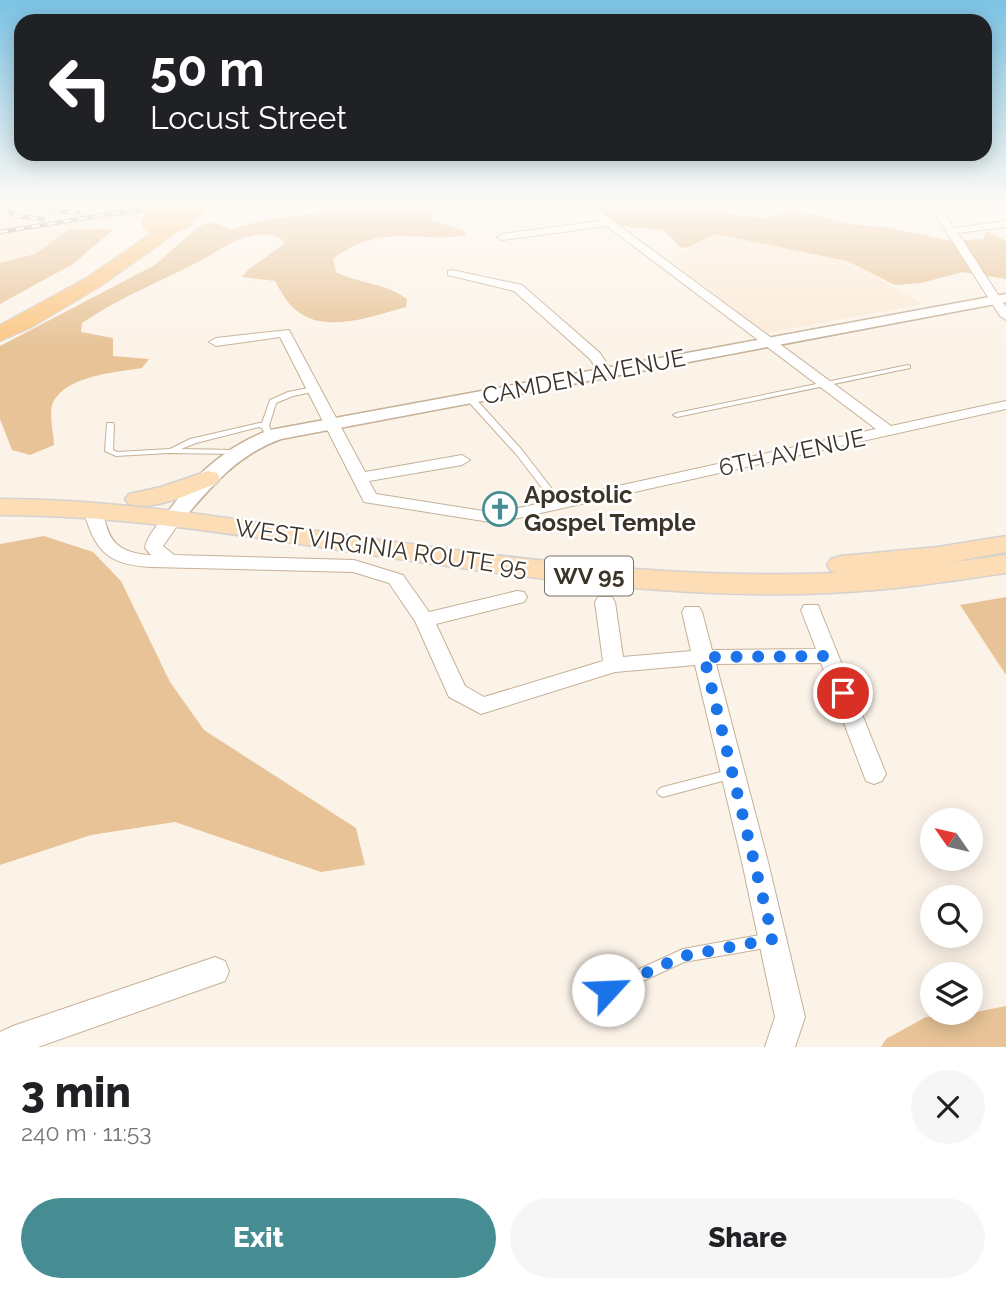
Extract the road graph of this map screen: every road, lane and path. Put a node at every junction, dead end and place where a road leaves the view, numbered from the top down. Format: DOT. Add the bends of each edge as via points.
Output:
graph roads {
  1 [pos="113,251"];
  2 [pos="136,251"];
  3 [pos="646,251"];
  4 [pos="965,251"];
  5 [pos="452,273"];
  6 [pos="1000,299"];
  7 [pos="0,316"];
  8 [pos="1006,316"];
  9 [pos="0,334"];
  10 [pos="216,342"];
  11 [pos="770,342"];
  12 [pos="908,367"];
  13 [pos="606,373"];
  14 [pos="825,383"];
  15 [pos="314,389"];
  16 [pos="470,398"];
  17 [pos="1006,405"];
  18 [pos="677,415"];
  19 [pos="333,424"];
  20 [pos="110,425"];
  21 [pos="267,431"];
  22 [pos="889,432"];
  23 [pos="169,451"];
  24 [pos="234,452"];
  25 [pos="462,460"];
  26 [pos="208,478"];
  27 [pos="358,478"];
  28 [pos="0,493"];
  29 [pos="138,499"];
  30 [pos="559,504"];
  31 [pos="0,507"];
  32 [pos="92,509"];
  33 [pos="180,511"];
  34 [pos="1006,544"];
  35 [pos="169,561"];
  36 [pos="1006,564"];
  37 [pos="517,597"];
  38 [pos="605,602"];
  39 [pos="811,610"];
  40 [pos="692,612"];
  41 [pos="424,620"];
  42 [pos="827,656"];
  43 [pos="704,657"];
  44 [pos="614,665"];
  45 [pos="734,774"];
  46 [pos="874,774"];
  47 [pos="663,792"];
  48 [pos="773,939"];
  49 [pos="215,971"];
  50 [pos="583,1002"];
  51 [pos="2,1047"];
  52 [pos="780,1047"];
  1 -- 7 [label="highway, bridge"];
  2 -- 9 [label="highway" via="121,265"];
  3 -- 11 [label="street"];
  4 -- 6 [label="street"];
  5 -- 13 [label="street" via="517,288 594,356"];
  6 -- 8 [label="street"];
  6 -- 11 [label="street, CAMDEN AVENUE"];
  10 -- 15 [label="street" via="284,332"];
  11 -- 13 [label="street, CAMDEN AVENUE"];
  11 -- 14 [label="street"];
  12 -- 14 [label="lane"];
  13 -- 16 [label="street, CAMDEN AVENUE"];
  14 -- 18 [label="lane"];
  14 -- 22 [label="street"];
  15 -- 19 [label="street"];
  15 -- 21 [label="lane" via="273,402"];
  16 -- 19 [label="street, CAMDEN AVENUE"];
  16 -- 30 [label="lane"];
  17 -- 22 [label="street, 6TH AVENUE"];
  19 -- 21 [label="street, CAMDEN AVENUE"];
  19 -- 27 [label="street"];
  20 -- 23 [label="lane" via="109,451"];
  21 -- 23 [label="lane" via="193,441"];
  21 -- 24 [label="street, CAMDEN AVENUE"];
  22 -- 30 [label="street, 6TH AVENUE"];
  23 -- 24 [label="lane"];
  24 -- 26 [label="street, CAMDEN AVENUE"];
  25 -- 27 [label="street"];
  26 -- 29 [label="main road" via="167,494"];
  26 -- 33 [label="street, CAMDEN AVENUE"];
  27 -- 30 [label="street, 6TH AVENUE" via="370,498 496,518"];
  28 -- 29 [label="main road, WV 95"];
  29 -- 33 [label="main road, WV 95"];
  31 -- 32 [label="main road, WV 95"];
  32 -- 33 [label="main road, WV 95"];
  32 -- 35 [label="street" via="99,536 109,549 135,562"];
  33 -- 34 [label="main road, WEST VIRGINIA ROUTE 95 / WV 95" via="663,565 828,566"];
  33 -- 35 [label="street" via="155,542 154,548"];
  33 -- 36 [label="main road, WEST VIRGINIA ROUTE 95 / WV 95" via="559,572 666,583 850,583"];
  35 -- 41 [label="street" via="354,566 397,579"];
  37 -- 41 [label="street"];
  38 -- 44 [label="street"];
  39 -- 42 [label="street"];
  40 -- 43 [label="street"];
  41 -- 44 [label="street" via="457,691 481,706"];
  42 -- 43 [label="street"];
  42 -- 46 [label="street"];
  43 -- 44 [label="street"];
  43 -- 45 [label="street"];
  45 -- 47 [label="lane"];
  45 -- 48 [label="street"];
  48 -- 50 [label="lane" via="683,956"];
  48 -- 52 [label="street" via="790,1017"];
  49 -- 51 [label="street"];
}
